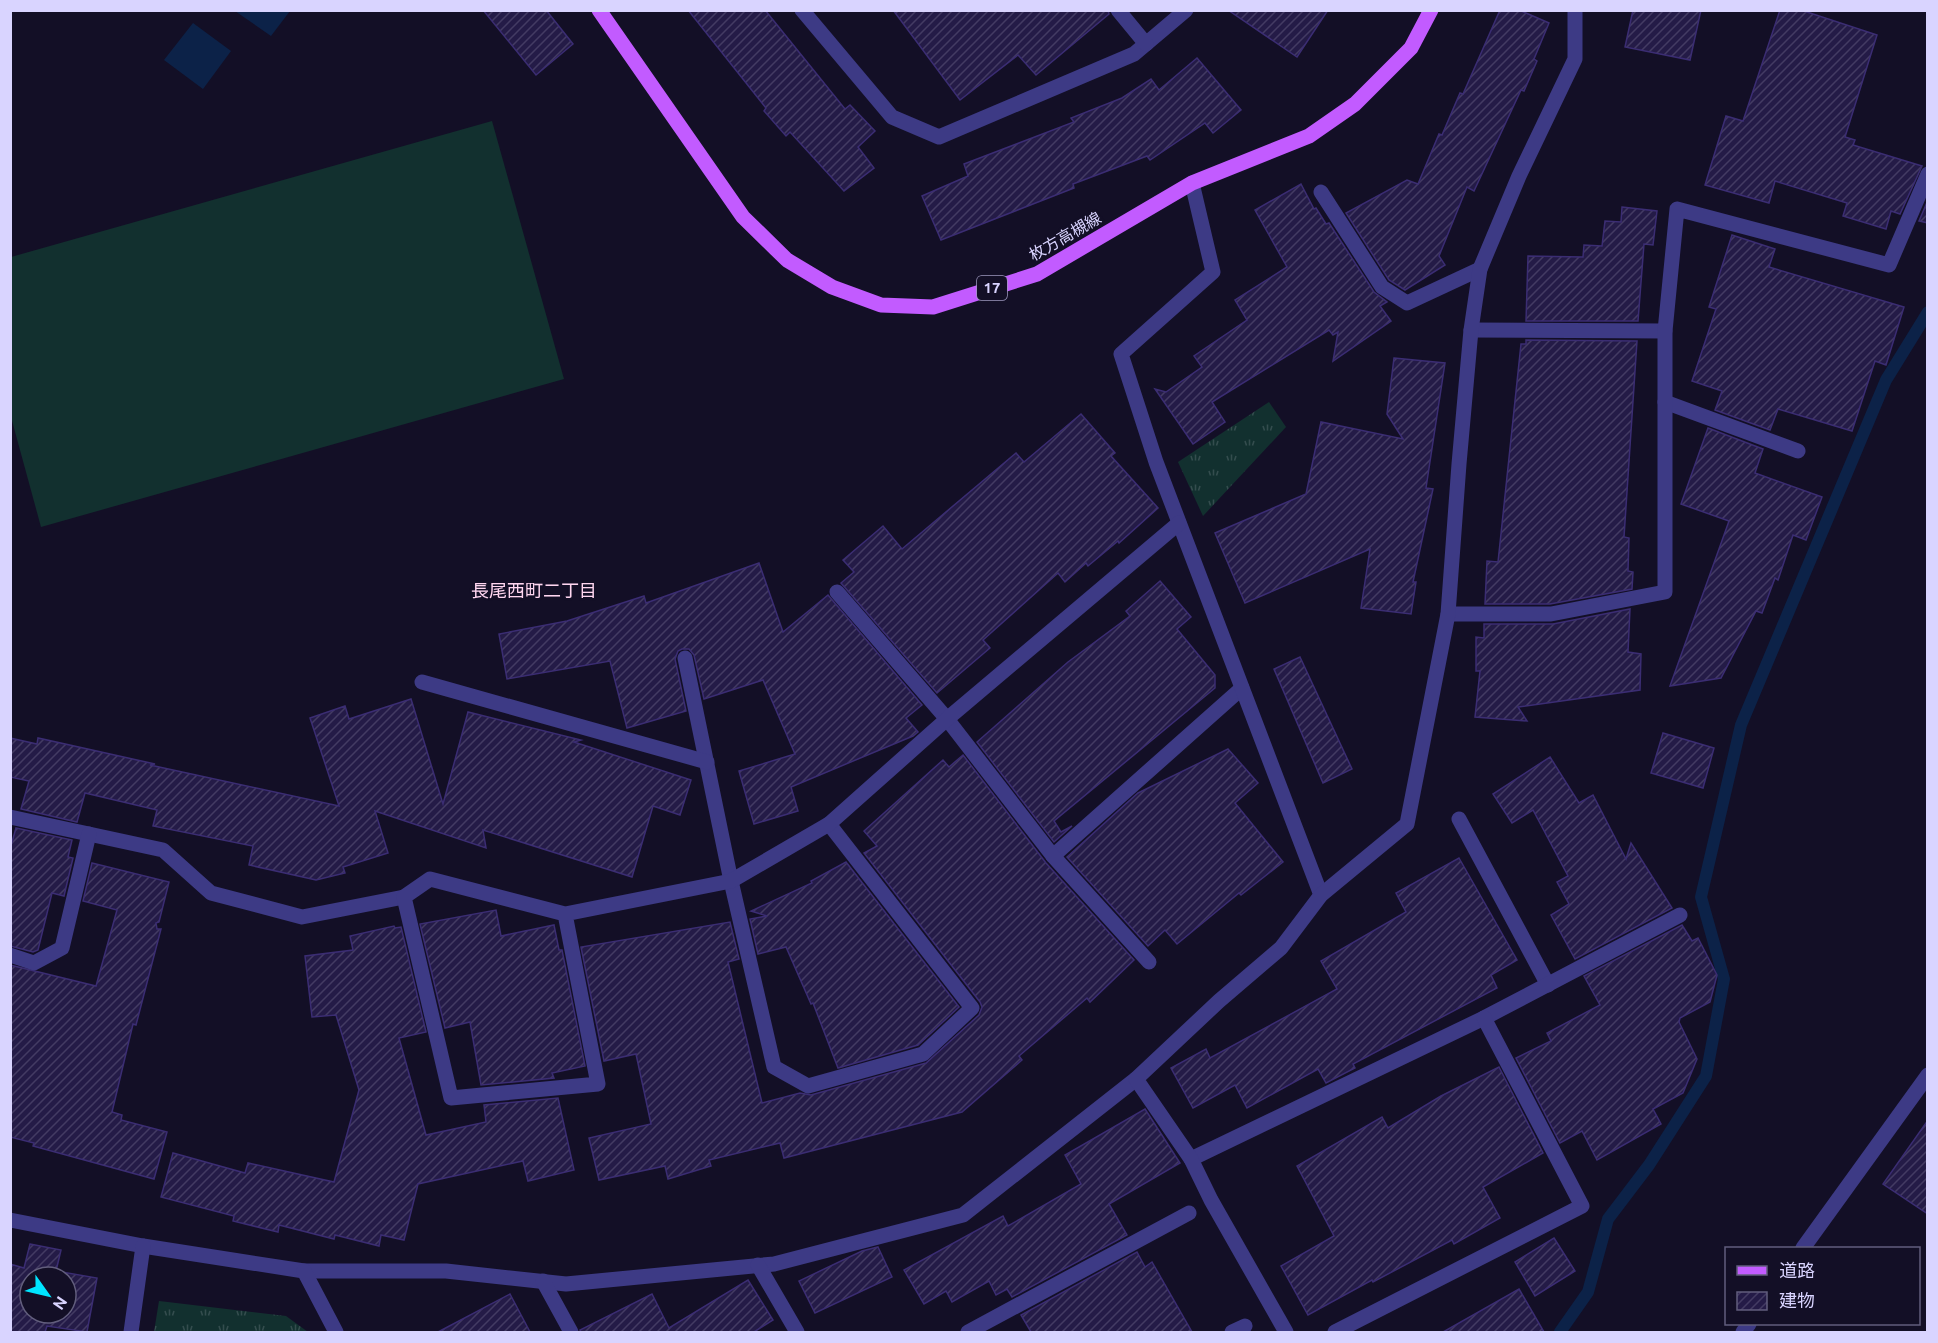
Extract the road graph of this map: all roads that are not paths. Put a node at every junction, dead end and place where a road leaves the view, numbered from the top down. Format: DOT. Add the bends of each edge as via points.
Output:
graph roads {
  1 [pos="599,10"];
  2 [pos="802,10"];
  3 [pos="1118,10"];
  4 [pos="1186,10"];
  5 [pos="1431,10"];
  6 [pos="1575,10"];
  7 [pos="1146,44"];
  8 [pos="1928,174"];
  9 [pos="1192,183"];
  10 [pos="1321,192"];
  11 [pos="1480,269"];
  12 [pos="1471,330"];
  13 [pos="1665,331"];
  14 [pos="1665,402"];
  15 [pos="1798,451"];
  16 [pos="1179,523"];
  17 [pos="837,592"];
  18 [pos="1448,614"];
  19 [pos="685,658"];
  20 [pos="422,682"];
  21 [pos="1242,688"];
  22 [pos="947,719"];
  23 [pos="707,762"];
  24 [pos="10,816"];
  25 [pos="1459,819"];
  26 [pos="829,824"];
  27 [pos="89,834"];
  28 [pos="1053,856"];
  29 [pos="731,881"];
  30 [pos="1321,896"];
  31 [pos="404,897"];
  32 [pos="565,914"];
  33 [pos="1680,915"];
  34 [pos="10,955"];
  35 [pos="1149,962"];
  36 [pos="1548,985"];
  37 [pos="1484,1018"];
  38 [pos="1928,1075"];
  39 [pos="1136,1079"];
  40 [pos="1191,1159"];
  41 [pos="1189,1213"];
  42 [pos="10,1220"];
  43 [pos="142,1246"];
  44 [pos="1804,1247"];
  45 [pos="758,1265"];
  46 [pos="304,1271"];
  47 [pos="543,1281"];
  48 [pos="131,1332"];
  49 [pos="336,1332"];
  50 [pos="571,1332"];
  51 [pos="797,1332"];
  52 [pos="968,1332"];
  53 [pos="1286,1332"];
  54 [pos="1335,1332"];
  1 -- 9 [label="main road, 枚方高槻線 / 17" via="743,217 787,260 832,287 881,304 933,307 1036,274"];
  2 -- 7 [label="street" via="892,117 939,137 1134,54"];
  3 -- 7 [label="street"];
  4 -- 7 [label="street"];
  5 -- 9 [label="main road, 枚方高槻線 / 17" via="1411,48 1355,104 1309,136"];
  6 -- 11 [label="street" via="1575,59"];
  8 -- 13 [label="street" via="1889,265 1677,209"];
  9 -- 16 [label="street" via="1213,272 1121,354"];
  10 -- 11 [label="street" via="1382,287 1407,303"];
  11 -- 12 [label="street"];
  12 -- 13 [label="street"];
  12 -- 18 [label="street"];
  13 -- 14 [label="street"];
  14 -- 15 [label="street"];
  14 -- 18 [label="street" via="1665,592 1551,614"];
  16 -- 21 [label="street"];
  16 -- 22 [label="street"];
  17 -- 22 [label="street"];
  18 -- 30 [label="street" via="1407,824"];
  19 -- 23 [label="street"];
  20 -- 23 [label="street"];
  21 -- 28 [label="street"];
  21 -- 30 [label="street"];
  22 -- 26 [label="street"];
  22 -- 28 [label="street"];
  23 -- 29 [label="street"];
  24 -- 27 [label="street"];
  25 -- 36 [label="street"];
  26 -- 29 [label="street"];
  26 -- 29 [label="street" via="972,1008 922,1054 808,1086 774,1067"];
  27 -- 31 [label="street" via="163,850 211,893 302,917"];
  27 -- 34 [label="street" via="62,948 33,963"];
  28 -- 35 [label="street"];
  29 -- 32 [label="street"];
  30 -- 39 [label="street" via="1281,948"];
  31 -- 32 [label="street" via="430,879"];
  31 -- 32 [label="street" via="450,1098 598,1084"];
  33 -- 36 [label="street"];
  36 -- 37 [label="street"];
  37 -- 40 [label="street"];
  37 -- 54 [label="street" via="1582,1206"];
  38 -- 44 [label="street"];
  39 -- 40 [label="street"];
  39 -- 45 [label="street" via="963,1215"];
  40 -- 53 [label="street"];
  41 -- 52 [label="street"];
  42 -- 43 [label="street"];
  43 -- 46 [label="street"];
  43 -- 48 [label="street"];
  45 -- 47 [label="street" via="566,1284"];
  45 -- 51 [label="street"];
  46 -- 47 [label="street" via="446,1271"];
  46 -- 49 [label="street"];
  47 -- 50 [label="street"];
}
